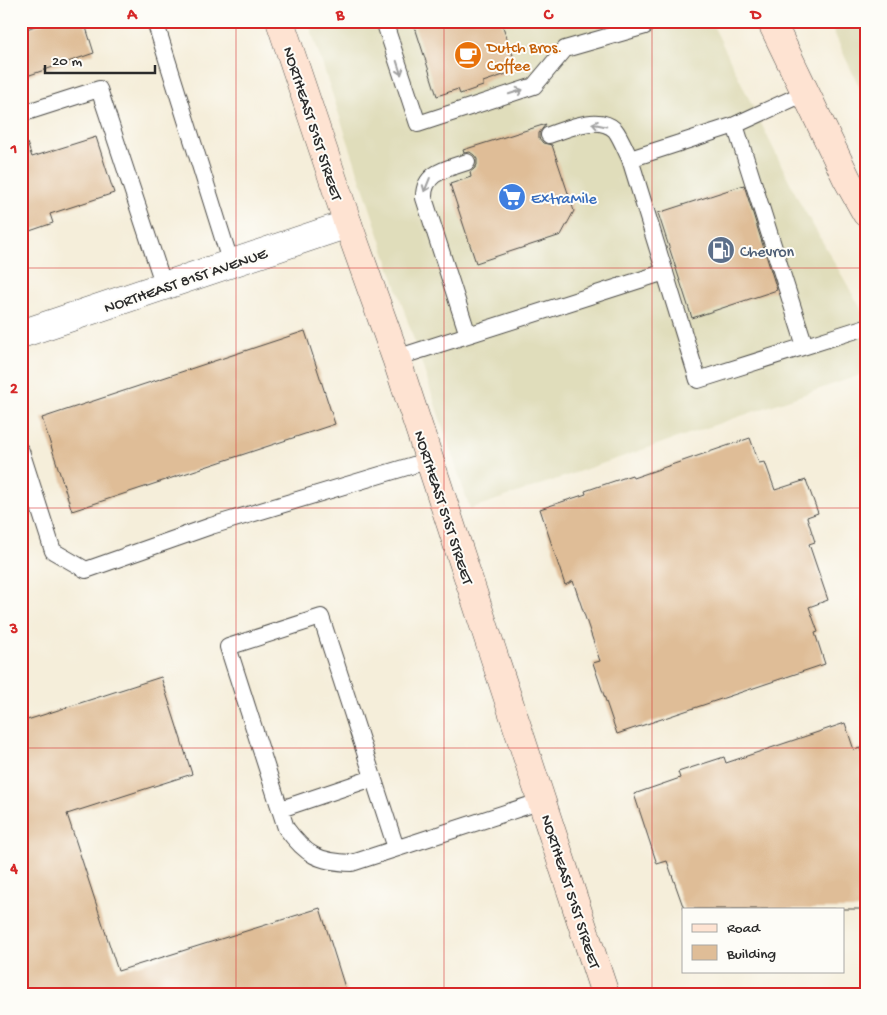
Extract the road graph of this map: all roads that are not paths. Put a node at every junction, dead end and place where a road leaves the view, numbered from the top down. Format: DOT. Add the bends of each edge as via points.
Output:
graph roads {
  1 [pos="155,21"];
  2 [pos="280,21"];
  3 [pos="384,21"];
  4 [pos="643,21"];
  5 [pos="771,21"];
  6 [pos="804,93"];
  7 [pos="21,114"];
  8 [pos="735,125"];
  9 [pos="549,135"];
  10 [pos="630,158"];
  11 [pos="467,162"];
  12 [pos="866,213"];
  13 [pos="348,224"];
  14 [pos="231,264"];
  15 [pos="665,272"];
  16 [pos="164,286"];
  17 [pos="866,327"];
  18 [pos="21,334"];
  19 [pos="468,335"];
  20 [pos="805,346"];
  21 [pos="396,358"];
  22 [pos="21,451"];
  23 [pos="430,460"];
  24 [pos="373,778"];
  25 [pos="542,801"];
  26 [pos="280,809"];
  27 [pos="396,848"];
  28 [pos="605,994"];
  1 -- 14 [label="lane"];
  2 -- 13 [label="street, NORTHEAST 51ST STREET"];
  3 -- 4 [label="lane, one-way" via="418,124 534,86 565,49 645,26"];
  5 -- 6 [label="street"];
  6 -- 8 [label="lane"];
  6 -- 12 [label="street"];
  7 -- 16 [label="lane" via="99,89"];
  8 -- 10 [label="lane"];
  8 -- 20 [label="lane"];
  10 -- 9 [label="lane, one-way" via="614,130 604,125 582,124"];
  10 -- 15 [label="lane"];
  11 -- 19 [label="lane, one-way" via="435,174 426,184 424,198"];
  13 -- 14 [label="street, NORTHEAST 81ST AVENUE"];
  13 -- 21 [label="street, NORTHEAST 51ST STREET"];
  14 -- 16 [label="street, NORTHEAST 81ST AVENUE"];
  15 -- 19 [label="lane"];
  15 -- 20 [label="lane" via="698,380"];
  16 -- 18 [label="street, NORTHEAST 81ST AVENUE"];
  17 -- 20 [label="lane"];
  19 -- 21 [label="lane"];
  21 -- 23 [label="street, NORTHEAST 51ST STREET"];
  22 -- 23 [label="lane" via="53,551 86,570 211,526"];
  23 -- 25 [label="street, NORTHEAST 51ST STREET"];
  24 -- 26 [label="lane"];
  24 -- 26 [label="lane" via="321,617 228,647"];
  24 -- 27 [label="lane"];
  25 -- 27 [label="lane"];
  25 -- 28 [label="street, NORTHEAST 51ST STREET"];
  26 -- 27 [label="lane" via="286,828 313,856 332,862 352,863"];
}
